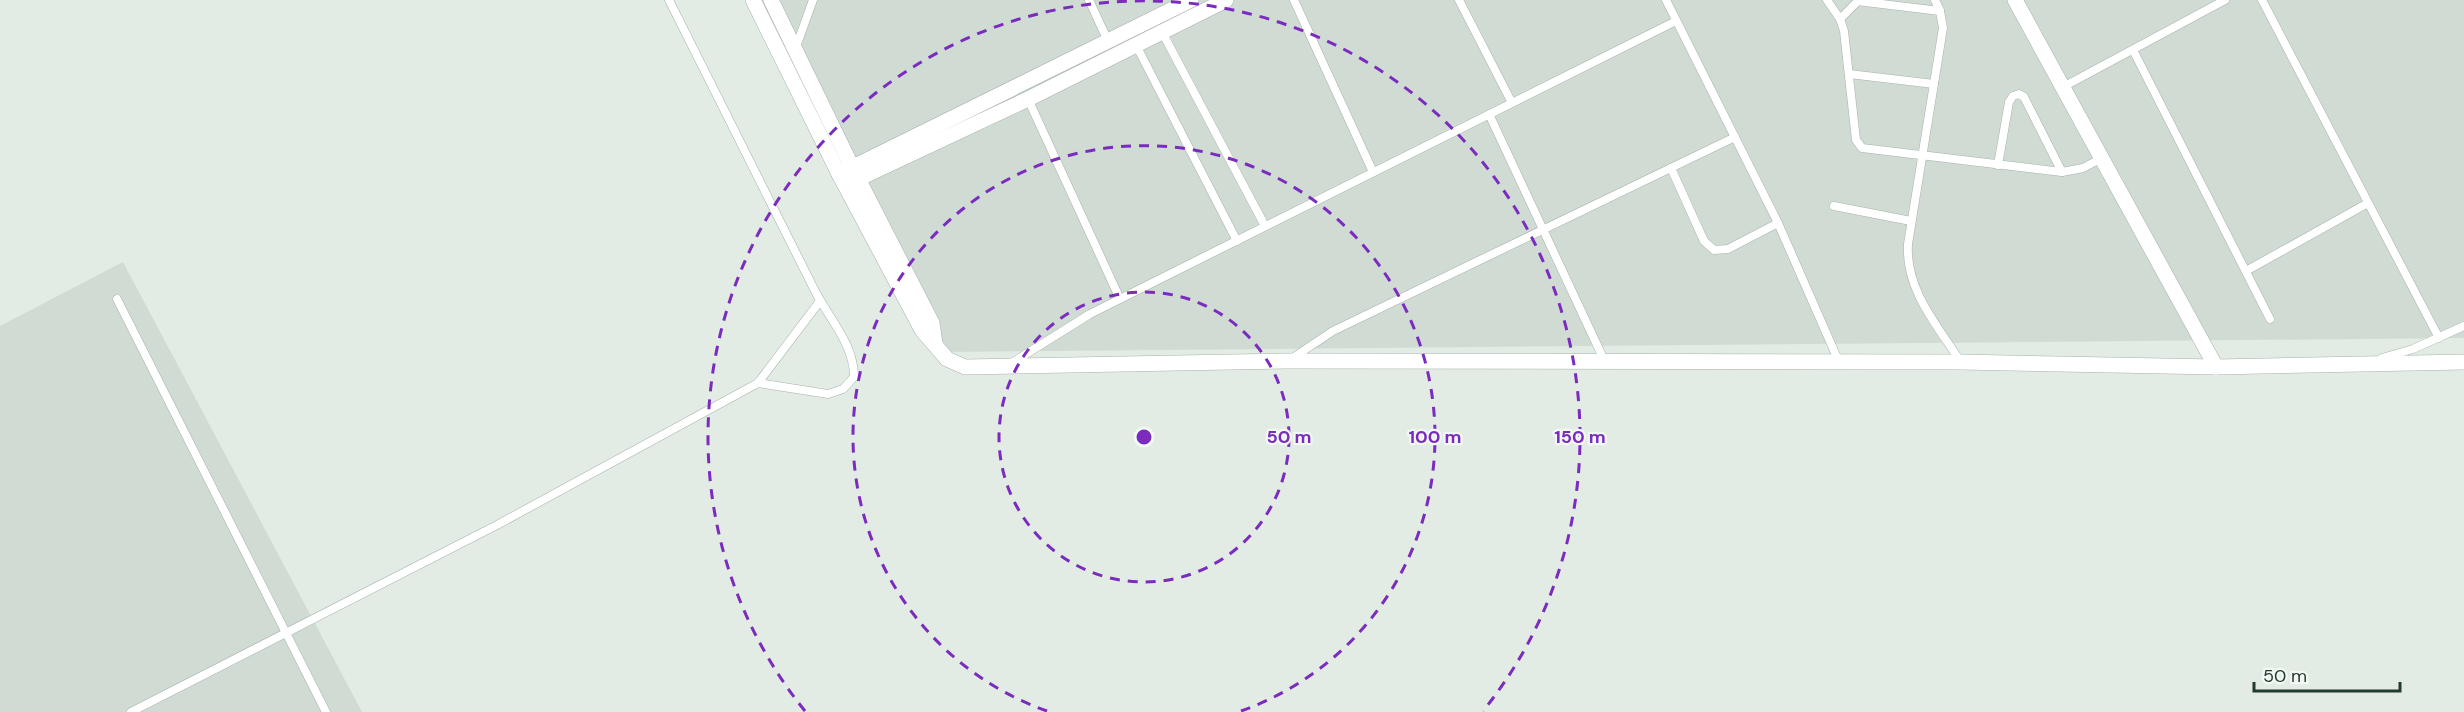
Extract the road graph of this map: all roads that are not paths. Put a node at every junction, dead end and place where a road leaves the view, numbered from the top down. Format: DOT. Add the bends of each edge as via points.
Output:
graph roads {
  1 [pos="669,0"];
  2 [pos="753,0"];
  3 [pos="771,0"];
  4 [pos="813,0"];
  5 [pos="1089,0"];
  6 [pos="1191,0"];
  7 [pos="1226,0"];
  8 [pos="1294,0"];
  9 [pos="1458,0"];
  10 [pos="1665,0"];
  11 [pos="1827,0"];
  12 [pos="1935,0"];
  13 [pos="2015,0"];
  14 [pos="2225,0"];
  15 [pos="2262,0"];
  16 [pos="1858,1"];
  17 [pos="1940,10"];
  18 [pos="1839,19"];
  19 [pos="1676,21"];
  20 [pos="1129,31"];
  21 [pos="1162,32"];
  22 [pos="1108,41"];
  23 [pos="1136,45"];
  24 [pos="795,49"];
  25 [pos="2133,50"];
  26 [pos="1115,56"];
  27 [pos="1849,74"];
  28 [pos="1021,84"];
  29 [pos="1934,84"];
  30 [pos="2063,87"];
  31 [pos="1028,99"];
  32 [pos="1512,103"];
  33 [pos="1490,114"];
  34 [pos="1735,137"];
  35 [pos="1922,156"];
  36 [pos="2102,158"];
  37 [pos="1998,165"];
  38 [pos="1671,168"];
  39 [pos="1373,172"];
  40 [pos="2062,172"];
  41 [pos="848,176"];
  42 [pos="2368,203"];
  43 [pos="1834,206"];
  44 [pos="1911,221"];
  45 [pos="1778,223"];
  46 [pos="1264,226"];
  47 [pos="1545,229"];
  48 [pos="1237,241"];
  49 [pos="2246,271"];
  50 [pos="117,299"];
  51 [pos="1120,299"];
  52 [pos="819,301"];
  53 [pos="2270,319"];
  54 [pos="2464,326"];
  55 [pos="2439,338"];
  56 [pos="1287,361"];
  57 [pos="1605,362"];
  58 [pos="1839,362"];
  59 [pos="1960,362"];
  60 [pos="2464,362"];
  61 [pos="2357,364"];
  62 [pos="2216,367"];
  63 [pos="1004,368"];
  64 [pos="758,383"];
  65 [pos="286,633"];
  66 [pos="131,712"];
  67 [pos="326,712"];
  1 -- 52 [label="lane"];
  2 -- 41 [label="street"];
  3 -- 24 [label="street"];
  4 -- 24 [label="lane"];
  5 -- 22 [label="lane"];
  6 -- 20 [label="street"];
  7 -- 21 [label="street"];
  8 -- 39 [label="lane"];
  9 -- 32 [label="lane"];
  10 -- 19 [label="lane"];
  11 -- 18 [label="lane"];
  12 -- 17 [label="lane"];
  13 -- 30 [label="street"];
  14 -- 25 [label="lane"];
  15 -- 42 [label="lane"];
  16 -- 17 [label="lane"];
  16 -- 18 [label="lane"];
  17 -- 29 [label="lane" via="1943,28"];
  18 -- 27 [label="lane"];
  19 -- 32 [label="lane"];
  19 -- 34 [label="lane"];
  20 -- 22 [label="street"];
  20 -- 23 [label="street"];
  21 -- 23 [label="street"];
  21 -- 46 [label="lane"];
  22 -- 26 [label="street"];
  22 -- 28 [label="street"];
  23 -- 26 [label="street"];
  23 -- 48 [label="lane"];
  24 -- 41 [label="street"];
  25 -- 30 [label="lane"];
  25 -- 49 [label="lane"];
  26 -- 31 [label="street"];
  27 -- 29 [label="lane"];
  27 -- 35 [label="lane" via="1859,146"];
  28 -- 31 [label="street"];
  28 -- 41 [label="street"];
  29 -- 35 [label="lane"];
  30 -- 36 [label="street"];
  31 -- 41 [label="street"];
  31 -- 51 [label="lane"];
  32 -- 33 [label="lane"];
  33 -- 39 [label="lane"];
  33 -- 47 [label="lane"];
  34 -- 38 [label="lane"];
  34 -- 45 [label="lane"];
  35 -- 37 [label="lane"];
  35 -- 44 [label="lane"];
  36 -- 40 [label="lane" via="2083,168"];
  36 -- 62 [label="street"];
  37 -- 40 [label="lane"];
  37 -- 40 [label="lane" via="2009,102 2019,94"];
  38 -- 45 [label="lane" via="1704,241 1714,250 1728,249"];
  38 -- 47 [label="lane"];
  39 -- 46 [label="lane"];
  41 -- 63 [label="street" via="929,339 947,359 965,368"];
  42 -- 49 [label="lane"];
  42 -- 55 [label="lane"];
  43 -- 44 [label="lane"];
  44 -- 59 [label="lane" via="1907,254 1913,284"];
  45 -- 58 [label="lane"];
  46 -- 48 [label="lane"];
  47 -- 56 [label="lane" via="1333,331"];
  47 -- 57 [label="lane"];
  48 -- 51 [label="lane"];
  49 -- 53 [label="lane"];
  50 -- 65 [label="lane"];
  51 -- 63 [label="lane" via="1060,331"];
  52 -- 64 [label="lane"];
  52 -- 64 [label="lane" via="850,348 854,377 843,389 828,394"];
  54 -- 55 [label="lane"];
  55 -- 61 [label="lane"];
  56 -- 57 [label="street"];
  56 -- 63 [label="street"];
  57 -- 58 [label="street"];
  58 -- 59 [label="street"];
  59 -- 62 [label="street"];
  60 -- 61 [label="street"];
  61 -- 62 [label="street"];
  64 -- 65 [label="lane" via="497,525"];
  65 -- 66 [label="lane"];
  65 -- 67 [label="lane"];
}
